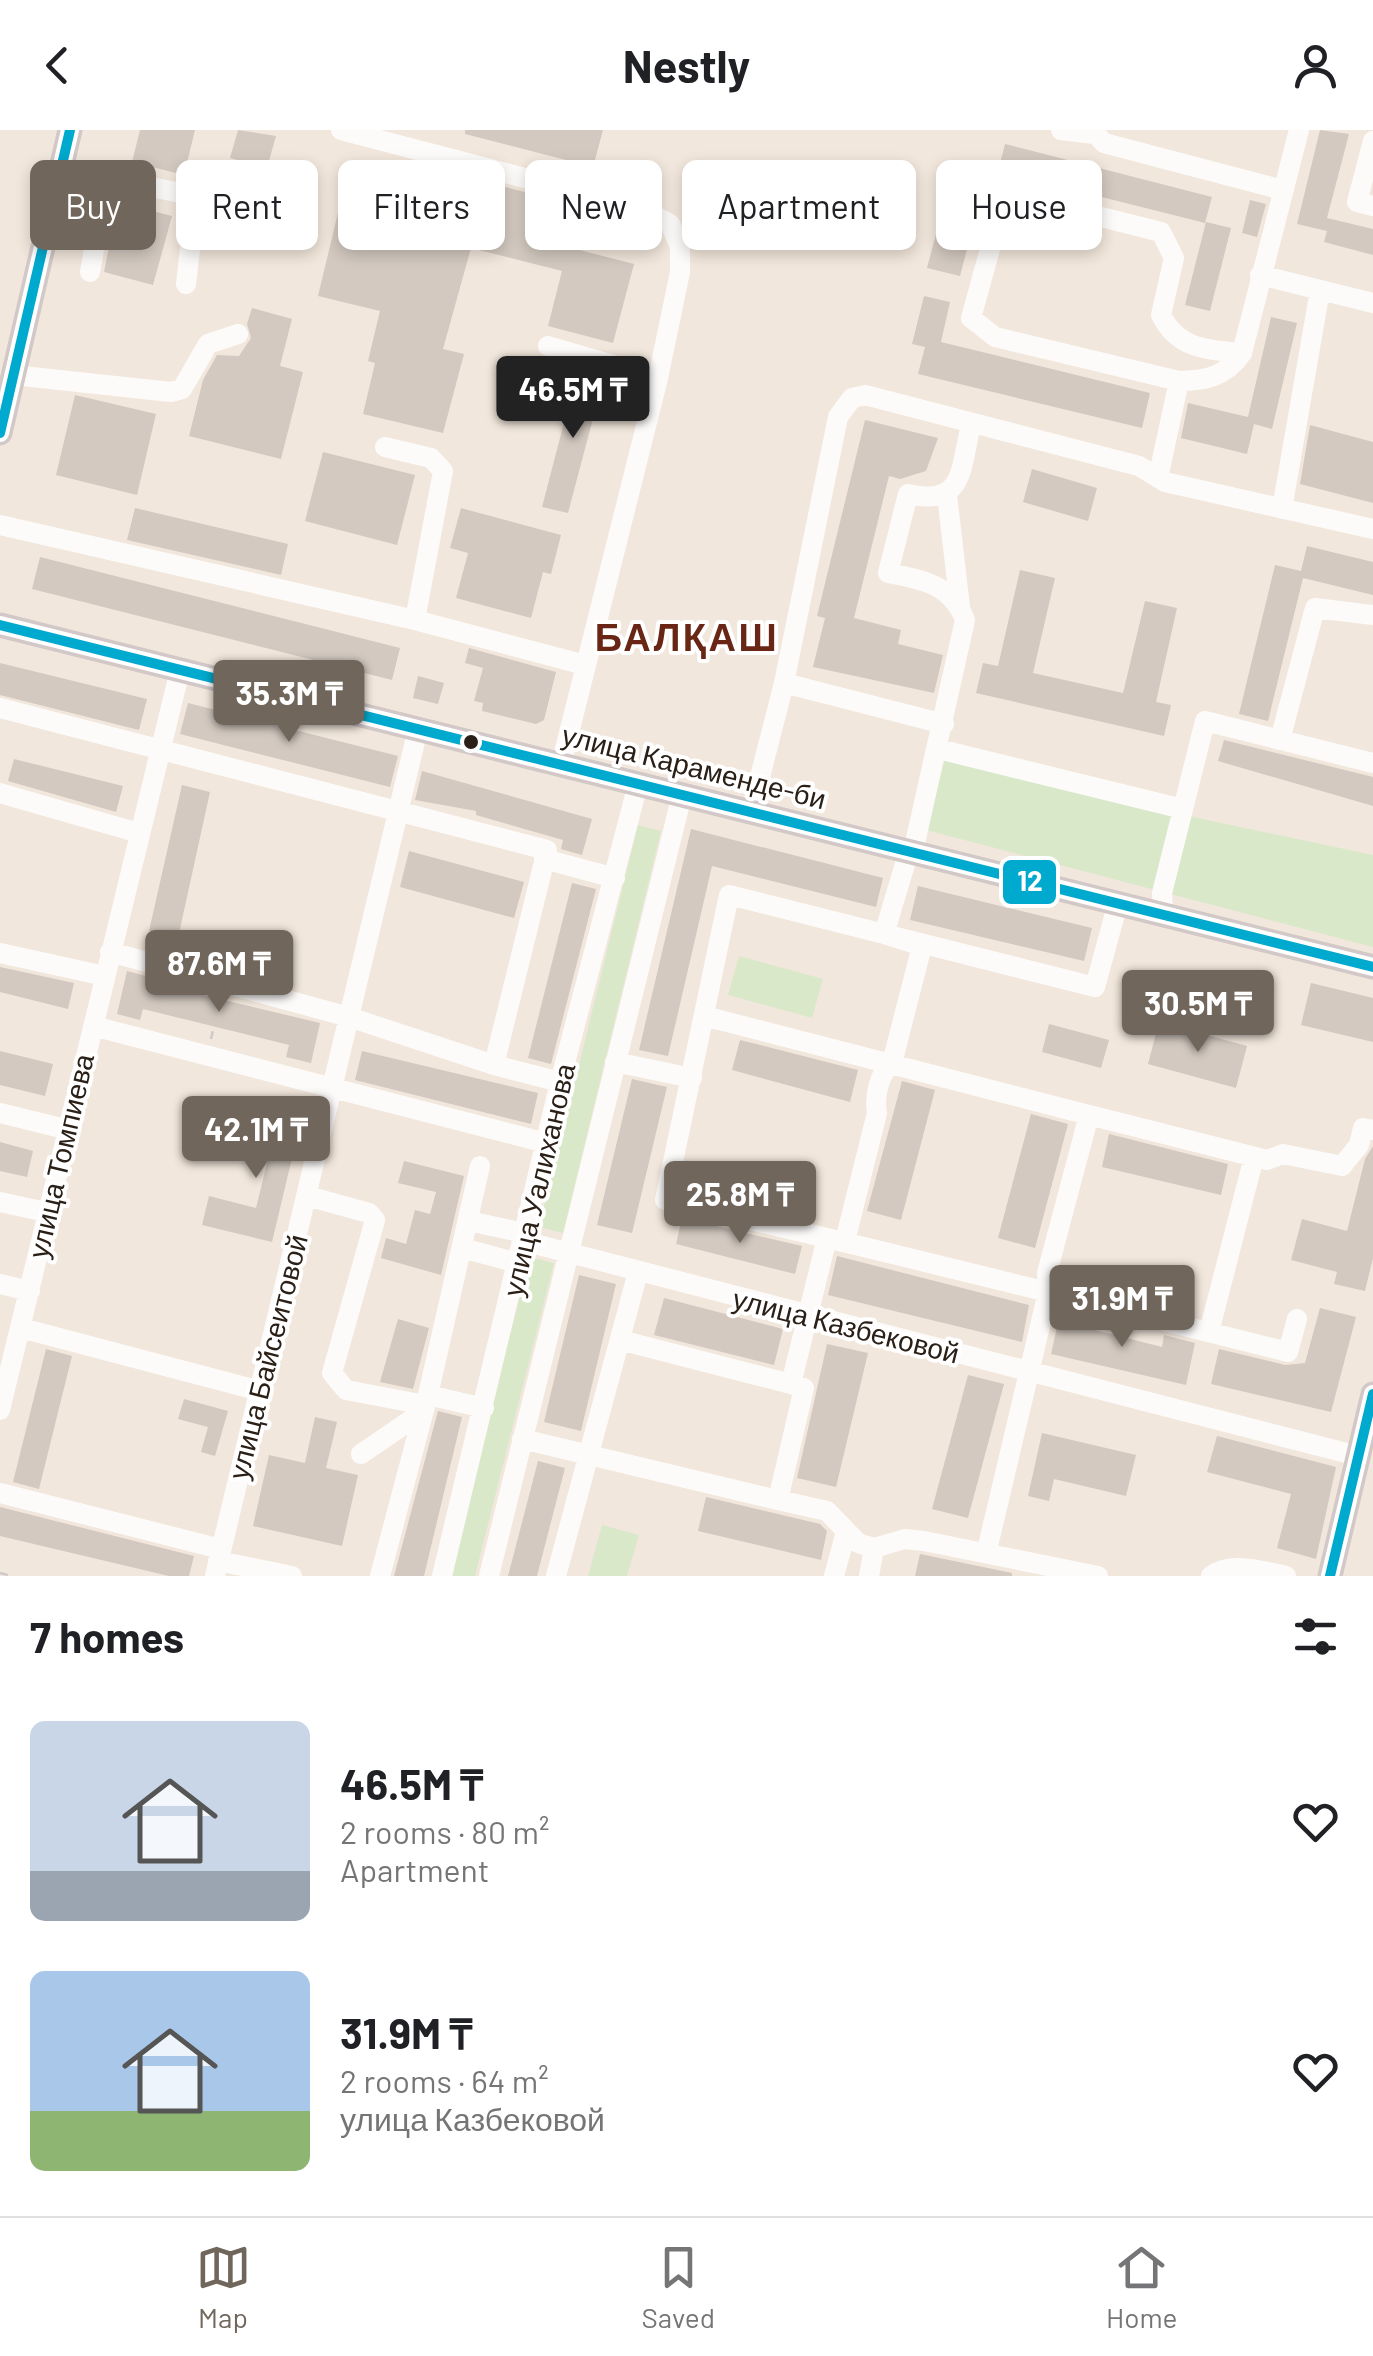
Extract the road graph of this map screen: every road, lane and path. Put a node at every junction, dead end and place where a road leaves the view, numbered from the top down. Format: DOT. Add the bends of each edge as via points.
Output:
graph roads {
  1 [pos="70,130"];
  2 [pos="341,130"];
  3 [pos="1060,130"];
  4 [pos="1299,130"];
  5 [pos="1093,132"];
  6 [pos="397,137"];
  7 [pos="1373,141"];
  8 [pos="62,160"];
  9 [pos="156,188"];
  10 [pos="1283,190"];
  11 [pos="1373,206"];
  12 [pos="41,250"];
  13 [pos="94,250"];
  14 [pos="90,272"];
  15 [pos="1260,275"];
  16 [pos="186,284"];
  17 [pos="1320,290"];
  18 [pos="1373,302"];
  19 [pos="238,334"];
  20 [pos="548,346"];
  21 [pos="1242,353"];
  22 [pos="13,375"];
  23 [pos="658,378"];
  24 [pos="1179,381"];
  25 [pos="971,424"];
  26 [pos="0,432"];
  27 [pos="385,447"];
  28 [pos="1158,478"];
  29 [pos="947,495"];
  30 [pos="1282,509"];
  31 [pos="0,525"];
  32 [pos="1373,530"];
  33 [pos="960,607"];
  34 [pos="1373,615"];
  35 [pos="415,620"];
  36 [pos="0,625"];
  37 [pos="585,666"];
  38 [pos="180,670"];
  39 [pos="784,684"];
  40 [pos="0,708"];
  41 [pos="944,724"];
  42 [pos="418,729"];
  43 [pos="1280,740"];
  44 [pos="159,749"];
  45 [pos="938,749"];
  46 [pos="1373,763"];
  47 [pos="561,765"];
  48 [pos="638,784"];
  49 [pos="0,792"];
  50 [pos="682,795"];
  51 [pos="1183,809"];
  52 [pos="751,812"];
  53 [pos="398,815"];
  54 [pos="139,833"];
  55 [pos="911,852"];
  56 [pos="544,859"];
  57 [pos="616,878"];
  58 [pos="1118,903"];
  59 [pos="1163,914"];
  60 [pos="884,934"];
  61 [pos="0,952"];
  62 [pos="110,952"];
  63 [pos="1373,967"];
  64 [pos="105,976"];
  65 [pos="704,1016"];
  66 [pos="350,1017"];
  67 [pos="93,1026"];
  68 [pos="615,1062"];
  69 [pos="892,1063"];
  70 [pos="494,1066"];
  71 [pos="692,1078"];
  72 [pos="560,1082"];
  73 [pos="333,1088"];
  74 [pos="0,1114"];
  75 [pos="1089,1115"];
  76 [pos="65,1130"];
  77 [pos="1373,1130"];
  78 [pos="546,1143"];
  79 [pos="1254,1157"];
  80 [pos="480,1166"];
  81 [pos="307,1196"];
  82 [pos="0,1202"];
  83 [pos="46,1212"];
  84 [pos="469,1221"];
  85 [pos="524,1237"];
  86 [pos="836,1240"];
  87 [pos="462,1248"];
  88 [pos="568,1254"];
  89 [pos="518,1263"];
  90 [pos="638,1272"];
  91 [pos="0,1284"];
  92 [pos="30,1291"];
  93 [pos="1048,1292"];
  94 [pos="808,1316"];
  95 [pos="1297,1319"];
  96 [pos="21,1328"];
  97 [pos="1209,1332"];
  98 [pos="620,1340"];
  99 [pos="1028,1372"];
  100 [pos="792,1384"];
  101 [pos="260,1390"];
  102 [pos="1373,1394"];
  103 [pos="426,1404"];
  104 [pos="484,1408"];
  105 [pos="0,1410"];
  106 [pos="522,1439"];
  107 [pos="361,1454"];
  108 [pos="589,1455"];
  109 [pos="1368,1456"];
  110 [pos="0,1494"];
  111 [pos="778,1500"];
  112 [pos="846,1532"];
  113 [pos="874,1548"];
  114 [pos="987,1550"];
  115 [pos="218,1562"];
  116 [pos="0,1573"];
  117 [pos="12,1576"];
  118 [pos="292,1576"];
  119 [pos="380,1576"];
  120 [pos="442,1576"];
  121 [pos="489,1576"];
  122 [pos="556,1576"];
  123 [pos="834,1576"];
  124 [pos="869,1576"];
  125 [pos="1098,1576"];
  126 [pos="1211,1576"];
  127 [pos="1286,1576"];
  128 [pos="1330,1576"];
  129 [pos="1344,1576"];
  1 -- 8 [label="main road"];
  2 -- 6 [label="street"];
  3 -- 5 [label="street"];
  4 -- 10 [label="street"];
  5 -- 10 [label="street" via="1104,143"];
  6 -- 23 [label="street" via="640,208 670,224 680,246 680,272"];
  7 -- 11 [label="street" via="1358,202"];
  9 -- 16 [label="street" via="186,194 194,215"];
  10 -- 15 [label="street"];
  12 -- 22 [label="main road"];
  13 -- 14 [label="street"];
  15 -- 17 [label="street"];
  15 -- 21 [label="street"];
  17 -- 18 [label="street"];
  17 -- 30 [label="street"];
  19 -- 22 [label="street" via="208,344 177,391"];
  20 -- 23 [label="street"];
  21 -- 24 [label="street" via="1217,376"];
  21 -- 24 [label="street" via="1182,343 1168,330 1161,316 1174,258 1160,232 1008,198 971,318 980,329"];
  22 -- 26 [label="main road"];
  23 -- 37 [label="street"];
  24 -- 28 [label="street"];
  25 -- 28 [label="street" via="1139,466"];
  25 -- 29 [label="street" via="956,484"];
  25 -- 39 [label="street" via="865,394 842,407"];
  27 -- 35 [label="street" via="431,458 443,472"];
  28 -- 30 [label="street"];
  29 -- 33 [label="street"];
  29 -- 33 [label="street" via="934,500 908,494 888,574 933,584"];
  30 -- 32 [label="street"];
  31 -- 35 [label="street"];
  33 -- 41 [label="street" via="964,636"];
  34 -- 43 [label="street" via="1315,608"];
  35 -- 37 [label="street"];
  36 -- 38 [label="main road, улица Караменде-би"];
  37 -- 47 [label="street"];
  38 -- 42 [label="main road, улица Караменде-би"];
  38 -- 44 [label="street, улица Томпиева"];
  39 -- 41 [label="street"];
  39 -- 52 [label="street"];
  40 -- 44 [label="street"];
  41 -- 45 [label="street"];
  42 -- 47 [label="main road, улица Караменде-би"];
  42 -- 53 [label="street, улица Байсеитовой"];
  43 -- 46 [label="street"];
  43 -- 51 [label="street" via="1205,721"];
  44 -- 53 [label="street"];
  44 -- 54 [label="street, улица Томпиева"];
  45 -- 51 [label="street"];
  45 -- 55 [label="street"];
  47 -- 48 [label="main road, улица Караменде-би"];
  48 -- 50 [label="main road, улица Караменде-би"];
  48 -- 57 [label="street, улица Уалиханова"];
  49 -- 54 [label="street"];
  50 -- 52 [label="main road, улица Караменде-би"];
  50 -- 68 [label="street, улица Уалиханова"];
  51 -- 59 [label="street"];
  52 -- 55 [label="main road, улица Караменде-би"];
  53 -- 56 [label="street" via="546,850"];
  53 -- 66 [label="street, улица Байсеитовой"];
  54 -- 62 [label="street, улица Томпиева"];
  55 -- 58 [label="main road, улица Караменде-би"];
  55 -- 60 [label="street"];
  56 -- 57 [label="street"];
  56 -- 70 [label="street"];
  57 -- 72 [label="street, улица Уалиханова"];
  58 -- 59 [label="main road, улица Караменде-би"];
  58 -- 60 [label="street" via="1095,987"];
  59 -- 63 [label="main road, улица Караменде-би"];
  60 -- 65 [label="street" via="729,894"];
  60 -- 69 [label="street" via="922,946"];
  61 -- 64 [label="street"];
  62 -- 64 [label="street, улица Томпиева"];
  62 -- 66 [label="street"];
  64 -- 67 [label="street, улица Томпиева"];
  65 -- 69 [label="street"];
  65 -- 71 [label="street"];
  66 -- 70 [label="street"];
  66 -- 73 [label="street, улица Байсеитовой"];
  67 -- 73 [label="street"];
  67 -- 76 [label="street, улица Томпиева"];
  68 -- 71 [label="street"];
  68 -- 88 [label="street, улица Уалиханова"];
  69 -- 75 [label="street"];
  69 -- 86 [label="street" via="884,1069"];
  70 -- 72 [label="street"];
  71 -- 86 [label="street" via="665,1200"];
  72 -- 78 [label="street, улица Уалиханова"];
  73 -- 78 [label="street"];
  73 -- 81 [label="street, улица Байсеитовой"];
  74 -- 76 [label="street"];
  75 -- 79 [label="street"];
  75 -- 93 [label="street" via="1046,1273"];
  76 -- 83 [label="street, улица Томпиева"];
  77 -- 79 [label="street" via="1363,1128 1342,1166 1282,1154"];
  78 -- 85 [label="street, улица Уалиханова"];
  79 -- 97 [label="street"];
  80 -- 84 [label="street"];
  81 -- 101 [label="street, улица Байсеитовой"];
  81 -- 103 [label="street" via="375,1220 332,1373 336,1383"];
  82 -- 83 [label="street"];
  83 -- 92 [label="street, улица Томпиева"];
  84 -- 85 [label="street, улица Казбековой"];
  84 -- 87 [label="street"];
  85 -- 88 [label="street, улица Казбековой"];
  85 -- 89 [label="street, улица Уалиханова"];
  86 -- 93 [label="street"];
  86 -- 94 [label="street"];
  87 -- 89 [label="street"];
  87 -- 103 [label="street"];
  88 -- 90 [label="street, улица Казбековой"];
  88 -- 106 [label="street, улица Уалиханова"];
  89 -- 104 [label="street, улица Уалиханова"];
  90 -- 94 [label="street, улица Казбековой"];
  90 -- 98 [label="street"];
  91 -- 92 [label="street"];
  92 -- 96 [label="street, улица Томпиева"];
  93 -- 97 [label="street"];
  93 -- 99 [label="street"];
  94 -- 99 [label="street, улица Казбековой"];
  94 -- 100 [label="street"];
  95 -- 97 [label="street" via="1288,1352"];
  96 -- 101 [label="street"];
  96 -- 105 [label="street, улица Томпиева"];
  98 -- 100 [label="street"];
  98 -- 108 [label="street"];
  99 -- 109 [label="street, улица Казбековой"];
  99 -- 114 [label="street"];
  100 -- 111 [label="street" via="804,1388"];
  101 -- 115 [label="street, улица Байсеитовой"];
  102 -- 109 [label="main road"];
  103 -- 104 [label="street"];
  103 -- 107 [label="street"];
  103 -- 119 [label="street"];
  104 -- 120 [label="street, улица Уалиханова"];
  106 -- 108 [label="street"];
  106 -- 121 [label="street, улица Уалиханова"];
  108 -- 111 [label="street"];
  108 -- 122 [label="street"];
  109 -- 128 [label="main road"];
  109 -- 129 [label="main road"];
  110 -- 115 [label="street"];
  111 -- 112 [label="street" via="827,1511"];
  112 -- 113 [label="street"];
  112 -- 123 [label="street"];
  113 -- 114 [label="street" via="904,1540"];
  113 -- 124 [label="street"];
  114 -- 125 [label="street"];
  115 -- 118 [label="street"];
  116 -- 117 [label="path"];
  126 -- 127 [label="street" via="1250,1568"];
}
